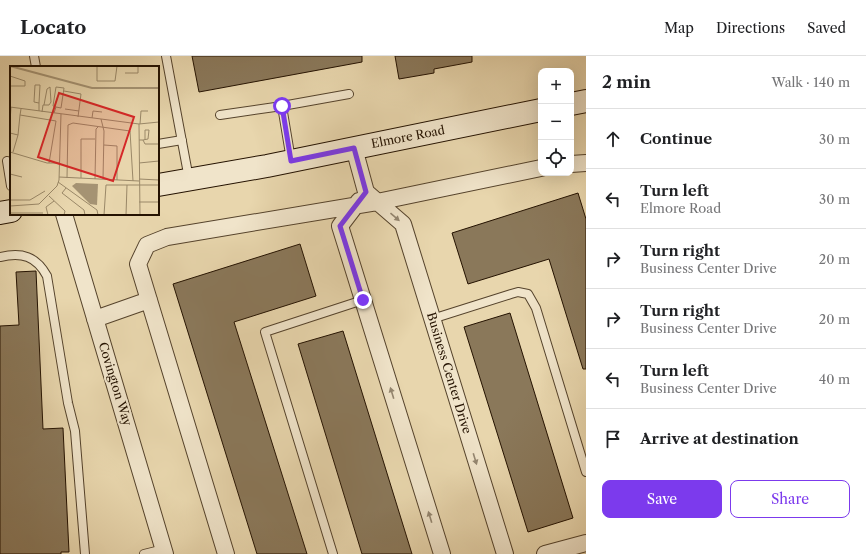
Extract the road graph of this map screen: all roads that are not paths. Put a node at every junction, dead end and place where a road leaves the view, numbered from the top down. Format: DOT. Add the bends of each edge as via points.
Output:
graph roads {
  1 [pos="34,56"];
  2 [pos="166,56"];
  3 [pos="36,66"];
  4 [pos="349,94"];
  5 [pos="586,101"];
  6 [pos="574,103"];
  7 [pos="282,106"];
  8 [pos="538,111"];
  9 [pos="220,115"];
  10 [pos="182,140"];
  11 [pos="159,144"];
  12 [pos="354,148"];
  13 [pos="6,161"];
  14 [pos="291,161"];
  15 [pos="586,162"];
  16 [pos="574,164"];
  17 [pos="538,169"];
  18 [pos="189,180"];
  19 [pos="10,181"];
  20 [pos="159,185"];
  21 [pos="371,197"];
  22 [pos="355,206"];
  23 [pos="10,211"];
  24 [pos="0,213"];
  25 [pos="64,215"];
  26 [pos="0,257"];
  27 [pos="149,300"];
  28 [pos="363,300"];
  29 [pos="95,319"];
  30 [pos="432,319"];
  31 [pos="586,472"];
  32 [pos="586,543"];
  33 [pos="165,552"];
  34 [pos="85,554"];
  35 [pos="144,554"];
  36 [pos="226,554"];
  37 [pos="333,554"];
  38 [pos="442,554"];
  39 [pos="505,554"];
  40 [pos="545,554"];
  1 -- 3 [label="lane"];
  2 -- 10 [label="lane"];
  4 -- 7 [label="lane"];
  5 -- 6 [label="street"];
  7 -- 9 [label="lane"];
  7 -- 14 [label="lane"];
  8 -- 12 [label="street, Elmore Road"];
  10 -- 11 [label="lane"];
  10 -- 18 [label="lane"];
  12 -- 14 [label="street, Elmore Road"];
  12 -- 21 [label="street"];
  13 -- 19 [label="lane"];
  14 -- 18 [label="street, Elmore Road"];
  15 -- 16 [label="street"];
  17 -- 21 [label="street"];
  18 -- 20 [label="street, Elmore Road"];
  21 -- 22 [label="street"];
  21 -- 30 [label="street, Business Center Drive, one-way" via="403,224"];
  22 -- 27 [label="street" via="167,237 147,245 138,264"];
  22 -- 28 [label="street" via="340,226"];
  23 -- 24 [label="street"];
  25 -- 29 [label="street, Covington Way"];
  26 -- 34 [label="lane" via="10,255 34,259 47,276 68,404 75,431"];
  27 -- 29 [label="street"];
  27 -- 36 [label="street"];
  28 -- 37 [label="lane" via="265,332"];
  38 -- 28 [label="street, one-way"];
  29 -- 33 [label="street, Covington Way"];
  30 -- 31 [label="lane" via="518,292 528,294 536,308"];
  30 -- 39 [label="street, Business Center Drive, one-way"];
  32 -- 40 [label="street"];
  33 -- 35 [label="lane"];
}
